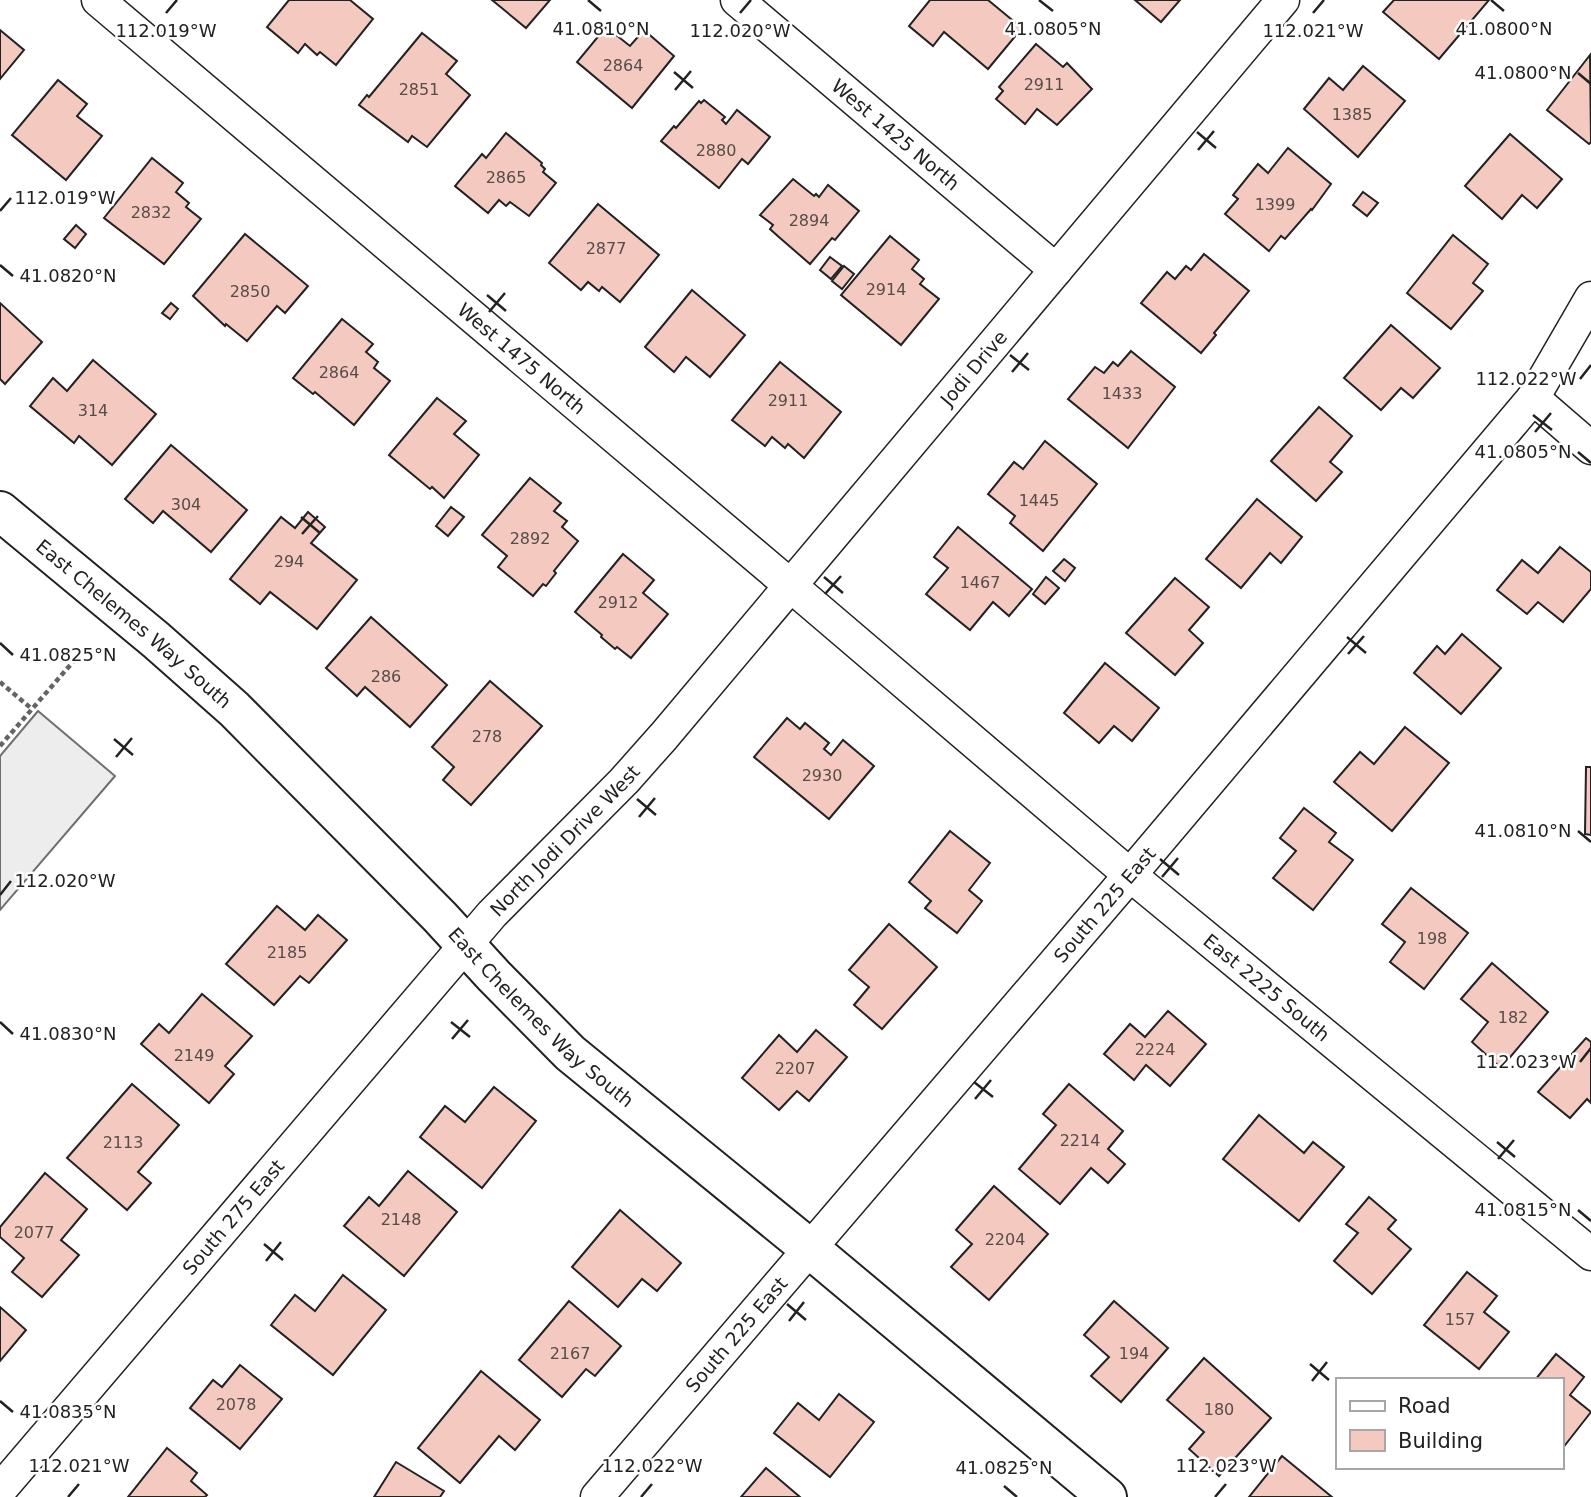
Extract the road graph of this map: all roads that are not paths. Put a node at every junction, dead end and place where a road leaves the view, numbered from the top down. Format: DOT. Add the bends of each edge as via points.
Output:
graph roads {
  1 [pos="98,0"];
  2 [pos="737,0"];
  3 [pos="1283,0"];
  4 [pos="1056,270"];
  5 [pos="1591,298"];
  6 [pos="1533,398"];
  7 [pos="1591,448"];
  8 [pos="0,511"];
  9 [pos="792,586"];
  10 [pos="946,717"];
  11 [pos="664,736"];
  12 [pos="1130,875"];
  13 [pos="465,944"];
  14 [pos="809,1248"];
  15 [pos="1591,1254"];
  16 [pos="0,1490"];
  17 [pos="597,1497"];
  18 [pos="1107,1497"];
  1 -- 9 [label="street, West 1475 North"];
  2 -- 4 [label="street, West 1425 North"];
  3 -- 4 [label="street, Jodi Drive"];
  4 -- 9 [label="street, Jodi Drive"];
  5 -- 6 [label="street, South 225 East"];
  6 -- 7 [label="street"];
  6 -- 12 [label="street, South 225 East"];
  8 -- 13 [label="street, East Chelemes Way South" via="234,709"];
  9 -- 10 [label="street, West 1475 North"];
  9 -- 11 [label="street, Jodi Drive"];
  10 -- 12 [label="street, East 2225 South"];
  11 -- 13 [label="street, North Jodi Drive West"];
  12 -- 14 [label="street, South 225 East"];
  12 -- 15 [label="street, East 2225 South"];
  13 -- 14 [label="street, East Chelemes Way South" via="570,1053"];
  13 -- 16 [label="street, South 275 East"];
  14 -- 17 [label="street, South 225 East"];
  14 -- 18 [label="street, East Chelemes Way South"];
}
